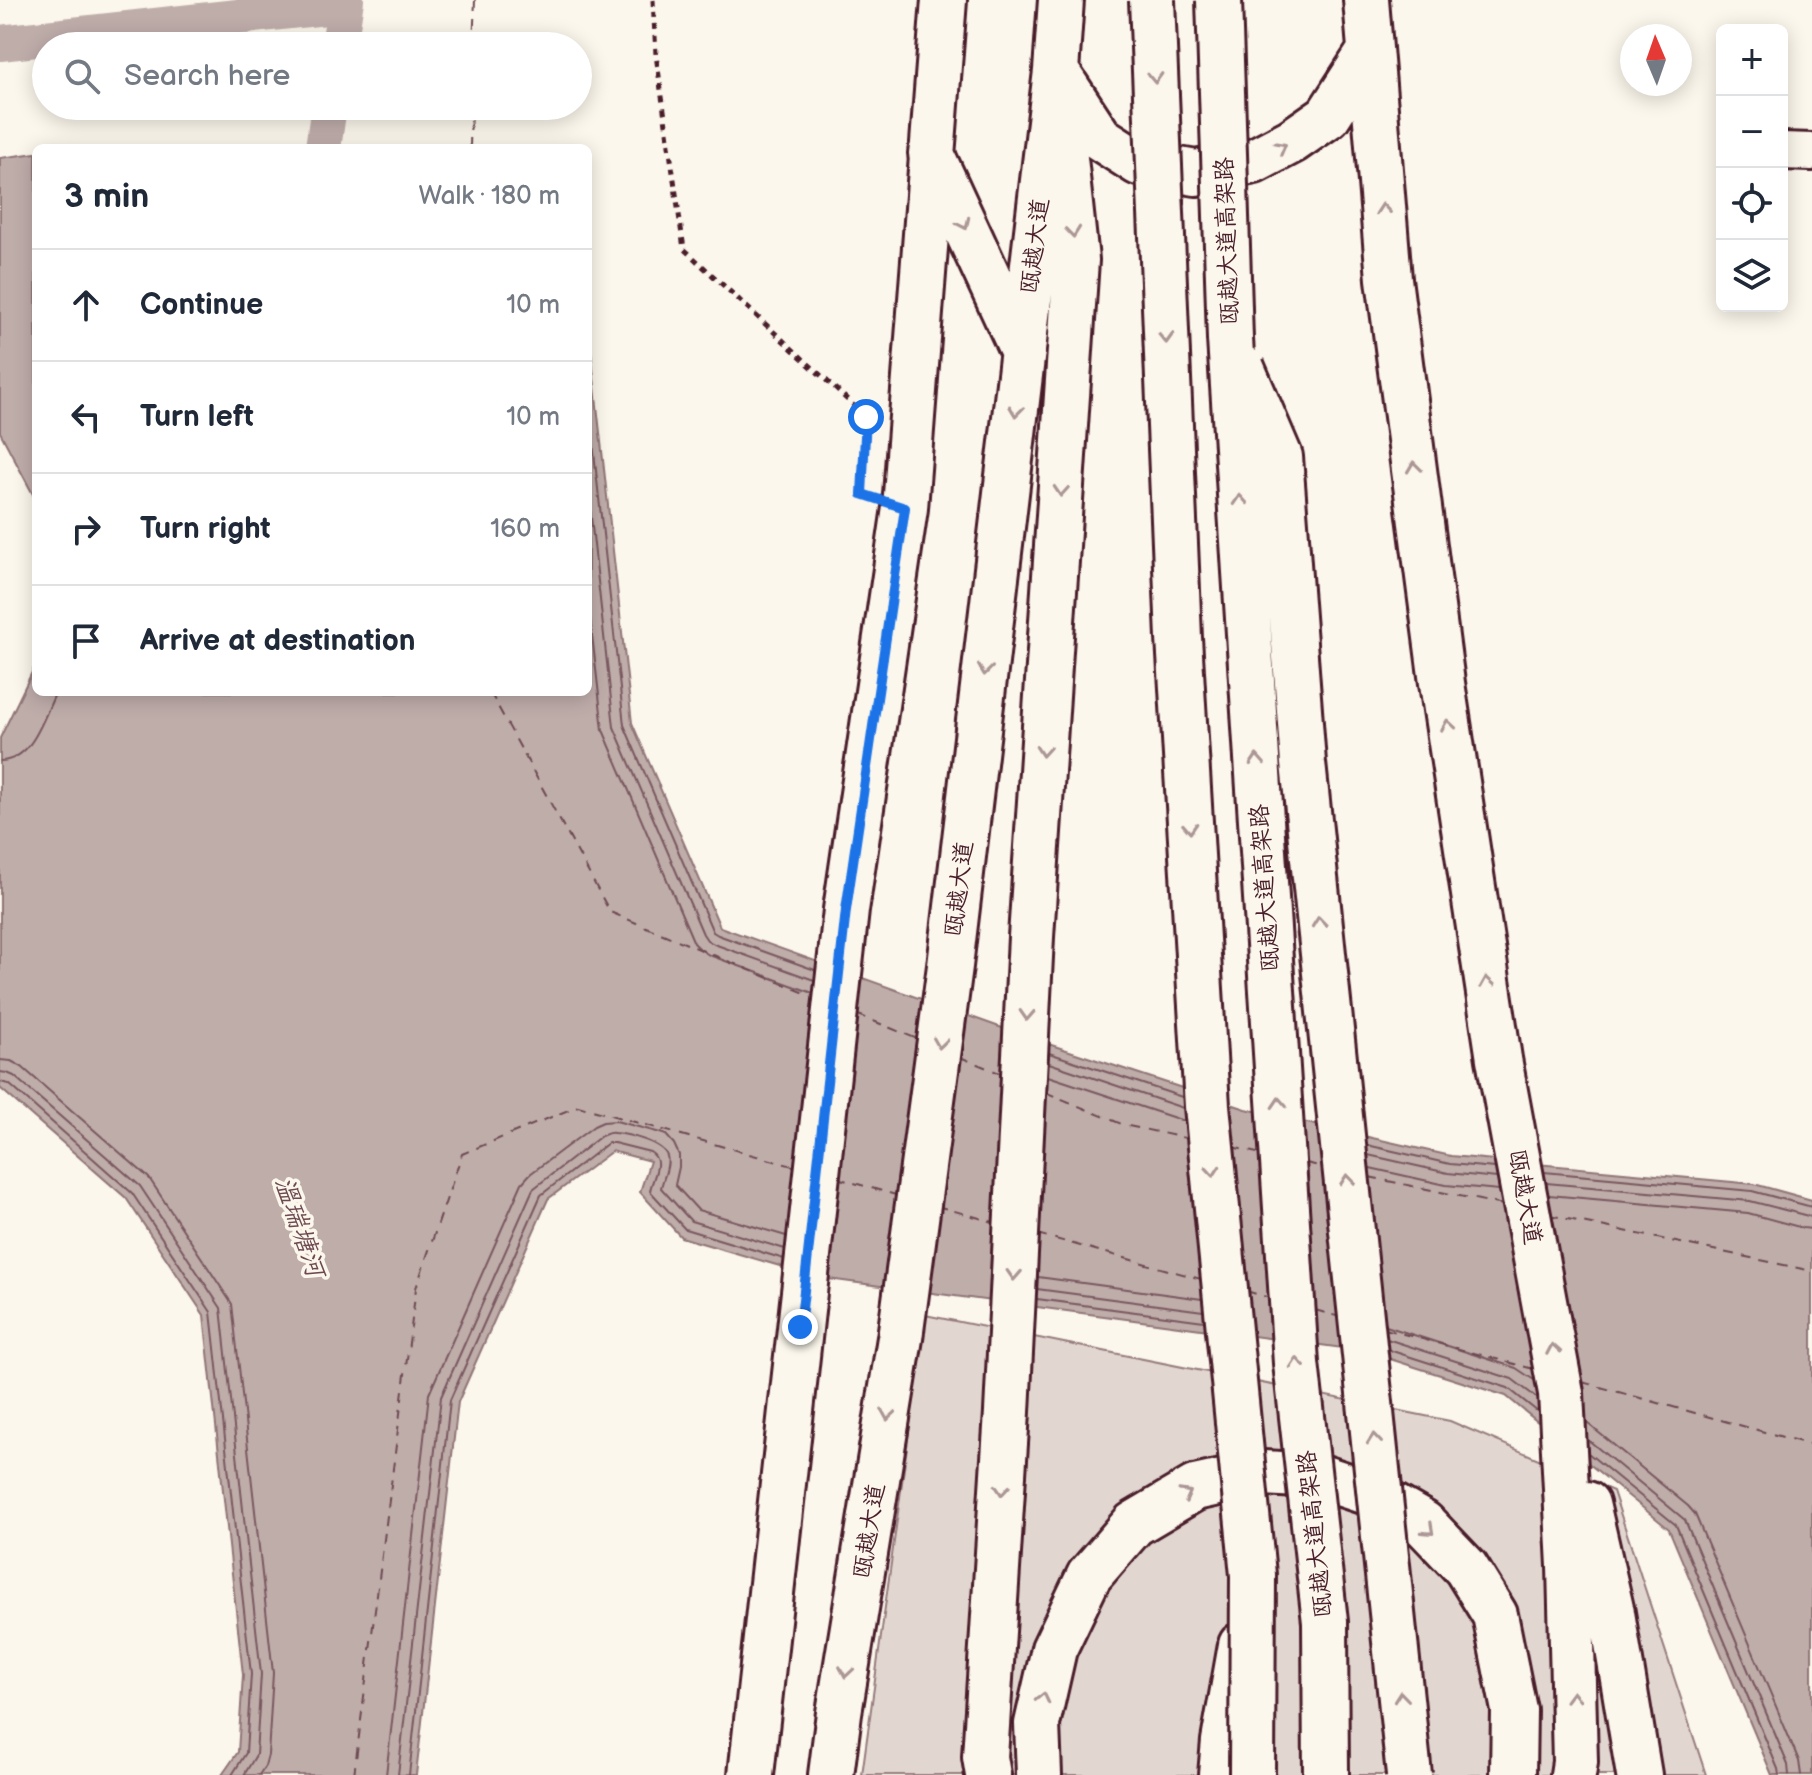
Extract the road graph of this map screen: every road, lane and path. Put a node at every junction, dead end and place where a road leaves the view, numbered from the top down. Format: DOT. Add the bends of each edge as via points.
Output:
graph roads {
  1 [pos="653,0"];
  2 [pos="944,0"];
  3 [pos="1061,0"];
  4 [pos="1152,0"];
  5 [pos="1219,0"];
  6 [pos="1366,0"];
  7 [pos="1370,51"];
  8 [pos="1056,71"];
  9 [pos="1788,151"];
  10 [pos="1812,152"];
  11 [pos="931,153"];
  12 [pos="1230,339"];
  13 [pos="1023,352"];
  14 [pos="905,508"];
  15 [pos="1561,1393"];
  16 [pos="1253,1575"];
  17 [pos="751,1775"];
  18 [pos="831,1775"];
  19 [pos="988,1775"];
  20 [pos="1039,1775"];
  21 [pos="1221,1775"];
  22 [pos="1252,1775"];
  23 [pos="1326,1775"];
  24 [pos="1409,1775"];
  25 [pos="1513,1775"];
  26 [pos="1573,1775"];
  27 [pos="1639,1775"];
  1 -- 14 [label="path" via="684,249 866,417 862,494"];
  2 -- 11 [label="main road"];
  3 -- 8 [label="main road, 瓯越大道"];
  4 -- 16 [label="main road, one-way, bridge" via="1179,638 1207,1106"];
  5 -- 12 [label="main road, 瓯越大道高架路, bridge"];
  6 -- 7 [label="main road, 瓯越大道"];
  8 -- 7 [label="main road, one-way" via="1100,138 1139,163 1196,173 1254,161 1328,116"];
  15 -- 7 [label="main road, 瓯越大道, one-way" via="1499,1059 1442,683 1389,279"];
  8 -- 13 [label="main road, 瓯越大道"];
  8 -- 19 [label="main road, one-way" via="1076,260 1031,937"];
  9 -- 10 [label="street"];
  11 -- 13 [label="main road, one-way"];
  11 -- 14 [label="main road"];
  23 -- 12 [label="main road, 瓯越大道高架路, one-way, bridge" via="1325,1622 1296,1363"];
  24 -- 12 [label="main road, one-way, bridge" via="1303,763 1280,457"];
  13 -- 18 [label="main road, 瓯越大道, one-way" via="900,1338"];
  14 -- 17 [label="main road" via="846,910"];
  26 -- 15 [label="main road, 瓯越大道, one-way"];
  15 -- 27 [label="main road, 瓯越大道" via="1612,1613"];
  16 -- 21 [label="main road, bridge"];
  16 -- 22 [label="main road, bridge"];
  20 -- 25 [label="main road, one-way" via="1037,1724 1054,1649 1089,1576 1134,1524 1195,1488 1263,1473 1318,1476 1372,1494 1423,1523 1466,1568 1495,1615 1514,1710"];
}
